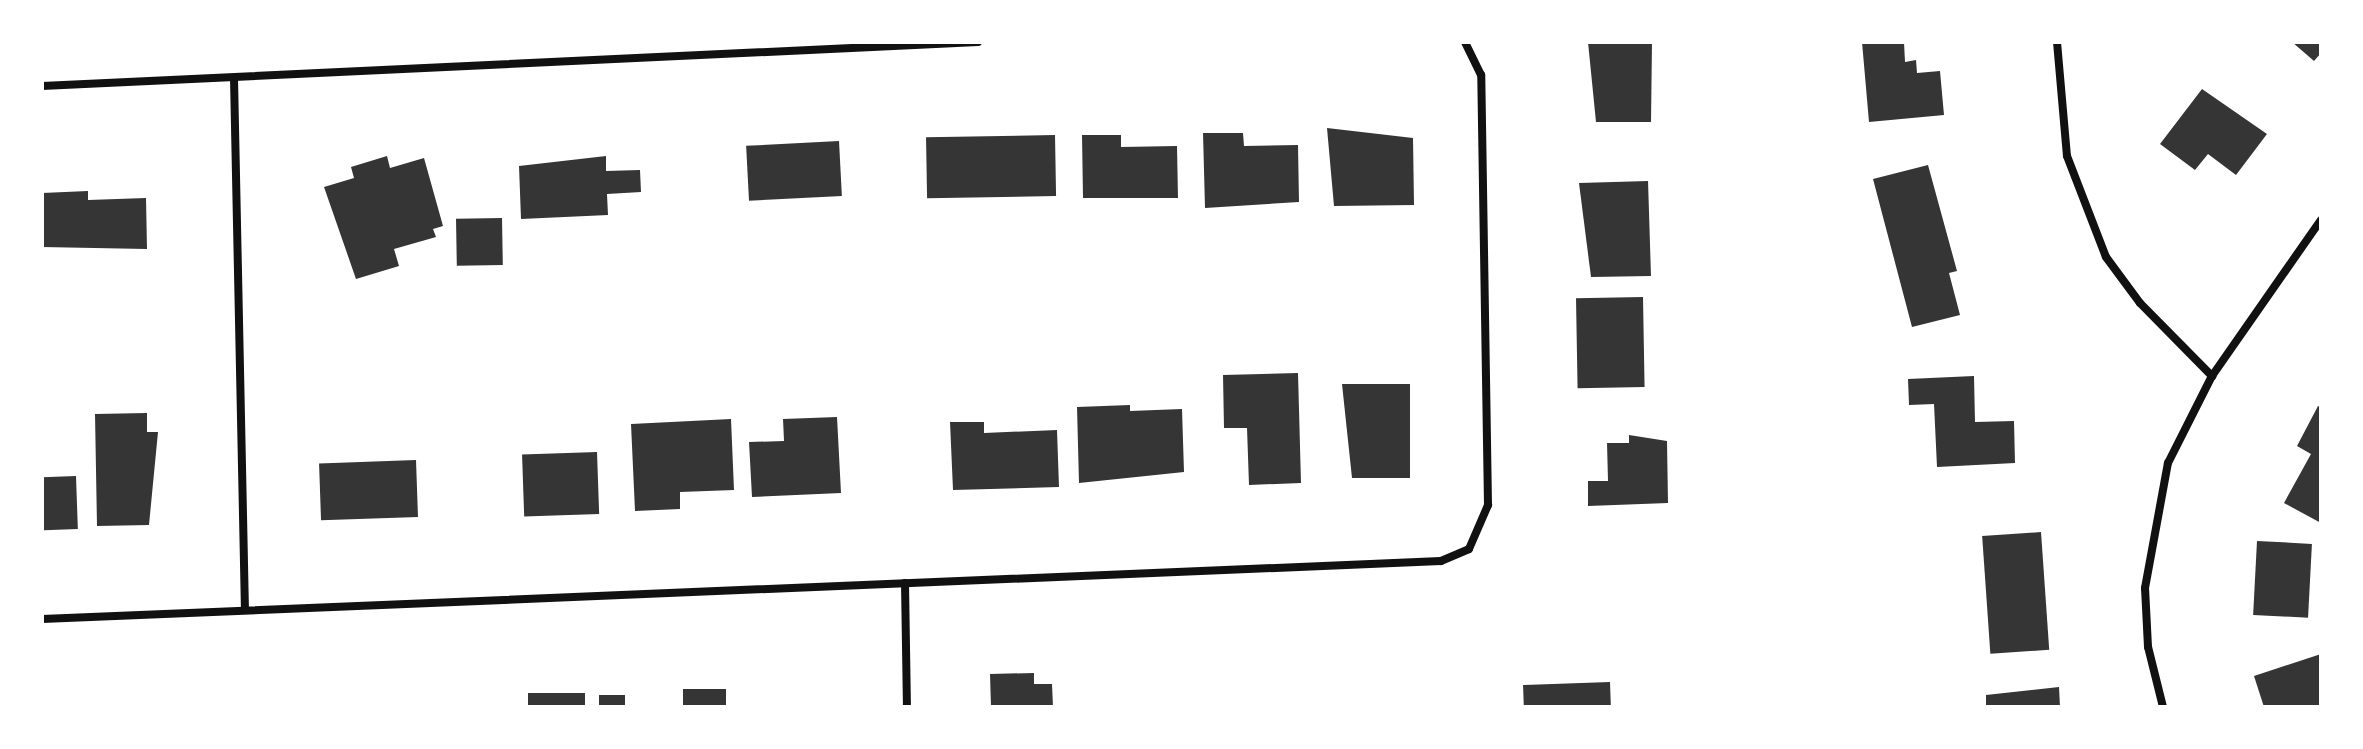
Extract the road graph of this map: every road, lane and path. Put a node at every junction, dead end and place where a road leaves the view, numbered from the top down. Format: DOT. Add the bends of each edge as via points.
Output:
graph roads {
  1 [pos="978,42"];
  2 [pos="1465,42"];
  3 [pos="2057,42"];
  4 [pos="234,78"];
  5 [pos="42,86"];
  6 [pos="2321,220"];
  7 [pos="2212,376"];
  8 [pos="905,583"];
  9 [pos="245,610"];
  10 [pos="42,619"];
  11 [pos="907,707"];
  12 [pos="2163,707"];
  1 -- 4 [label="street"];
  2 -- 8 [label="street" via="1481,75 1488,505 1469,549 1441,561"];
  3 -- 7 [label="street" via="2067,156 2106,257 2140,303"];
  4 -- 5 [label="street"];
  4 -- 9 [label="street"];
  6 -- 7 [label="street"];
  7 -- 12 [label="street" via="2168,463 2152,522 2148,647"];
  8 -- 9 [label="street"];
  8 -- 11 [label="street"];
  9 -- 10 [label="street"];
}
